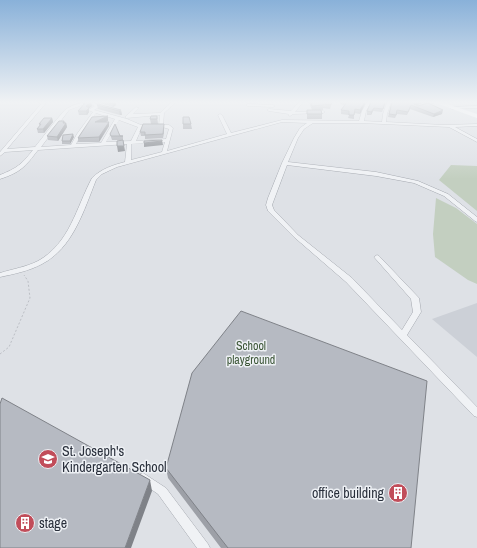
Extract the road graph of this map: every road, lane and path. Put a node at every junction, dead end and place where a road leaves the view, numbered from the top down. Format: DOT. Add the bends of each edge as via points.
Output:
graph roads {
  1 [pos="22,128"];
  2 [pos="53,128"];
  3 [pos="83,128"];
  4 [pos="112,128"];
  5 [pos="139,128"];
  6 [pos="170,128"];
  7 [pos="226,128"];
  8 [pos="258,128"];
  9 [pos="303,128"];
  10 [pos="453,128"];
  11 [pos="230,135"];
  12 [pos="168,140"];
  13 [pos="477,141"];
  14 [pos="131,142"];
  15 [pos="103,144"];
  16 [pos="73,146"];
  17 [pos="38,148"];
  18 [pos="4,150"];
  19 [pos="164,152"];
  20 [pos="0,155"];
  21 [pos="128,162"];
  22 [pos="285,163"];
  23 [pos="0,177"];
  24 [pos="477,220"];
  25 [pos="377,257"];
  26 [pos="20,270"];
  27 [pos="0,275"];
  28 [pos="403,335"];
  29 [pos="0,354"];
  30 [pos="477,413"];
  31 [pos="132,472"];
  32 [pos="204,548"];
  1 -- 18 [label="street"];
  2 -- 17 [label="street"];
  3 -- 16 [label="street"];
  4 -- 15 [label="street"];
  5 -- 14 [label="street"];
  6 -- 12 [label="street"];
  7 -- 11 [label="street"];
  8 -- 11 [label="street"];
  9 -- 22 [label="street"];
  10 -- 13 [label="street"];
  11 -- 19 [label="street"];
  12 -- 14 [label="street"];
  12 -- 19 [label="street"];
  14 -- 15 [label="street"];
  14 -- 21 [label="street"];
  15 -- 16 [label="street"];
  16 -- 17 [label="street"];
  17 -- 18 [label="street"];
  17 -- 23 [label="street" via="24,165"];
  18 -- 20 [label="street"];
  19 -- 21 [label="street"];
  21 -- 26 [label="street" via="100,173 94,179 65,242 41,261"];
  22 -- 24 [label="street" via="376,174 416,182 446,195"];
  22 -- 28 [label="street" via="271,198 271,211 296,236 349,280"];
  25 -- 28 [label="street" via="415,298 417,312"];
  26 -- 27 [label="street"];
  26 -- 29 [label="path" via="28,281 30,298 9,347"];
  28 -- 30 [label="street"];
  31 -- 32 [label="street" via="162,491"];
}
